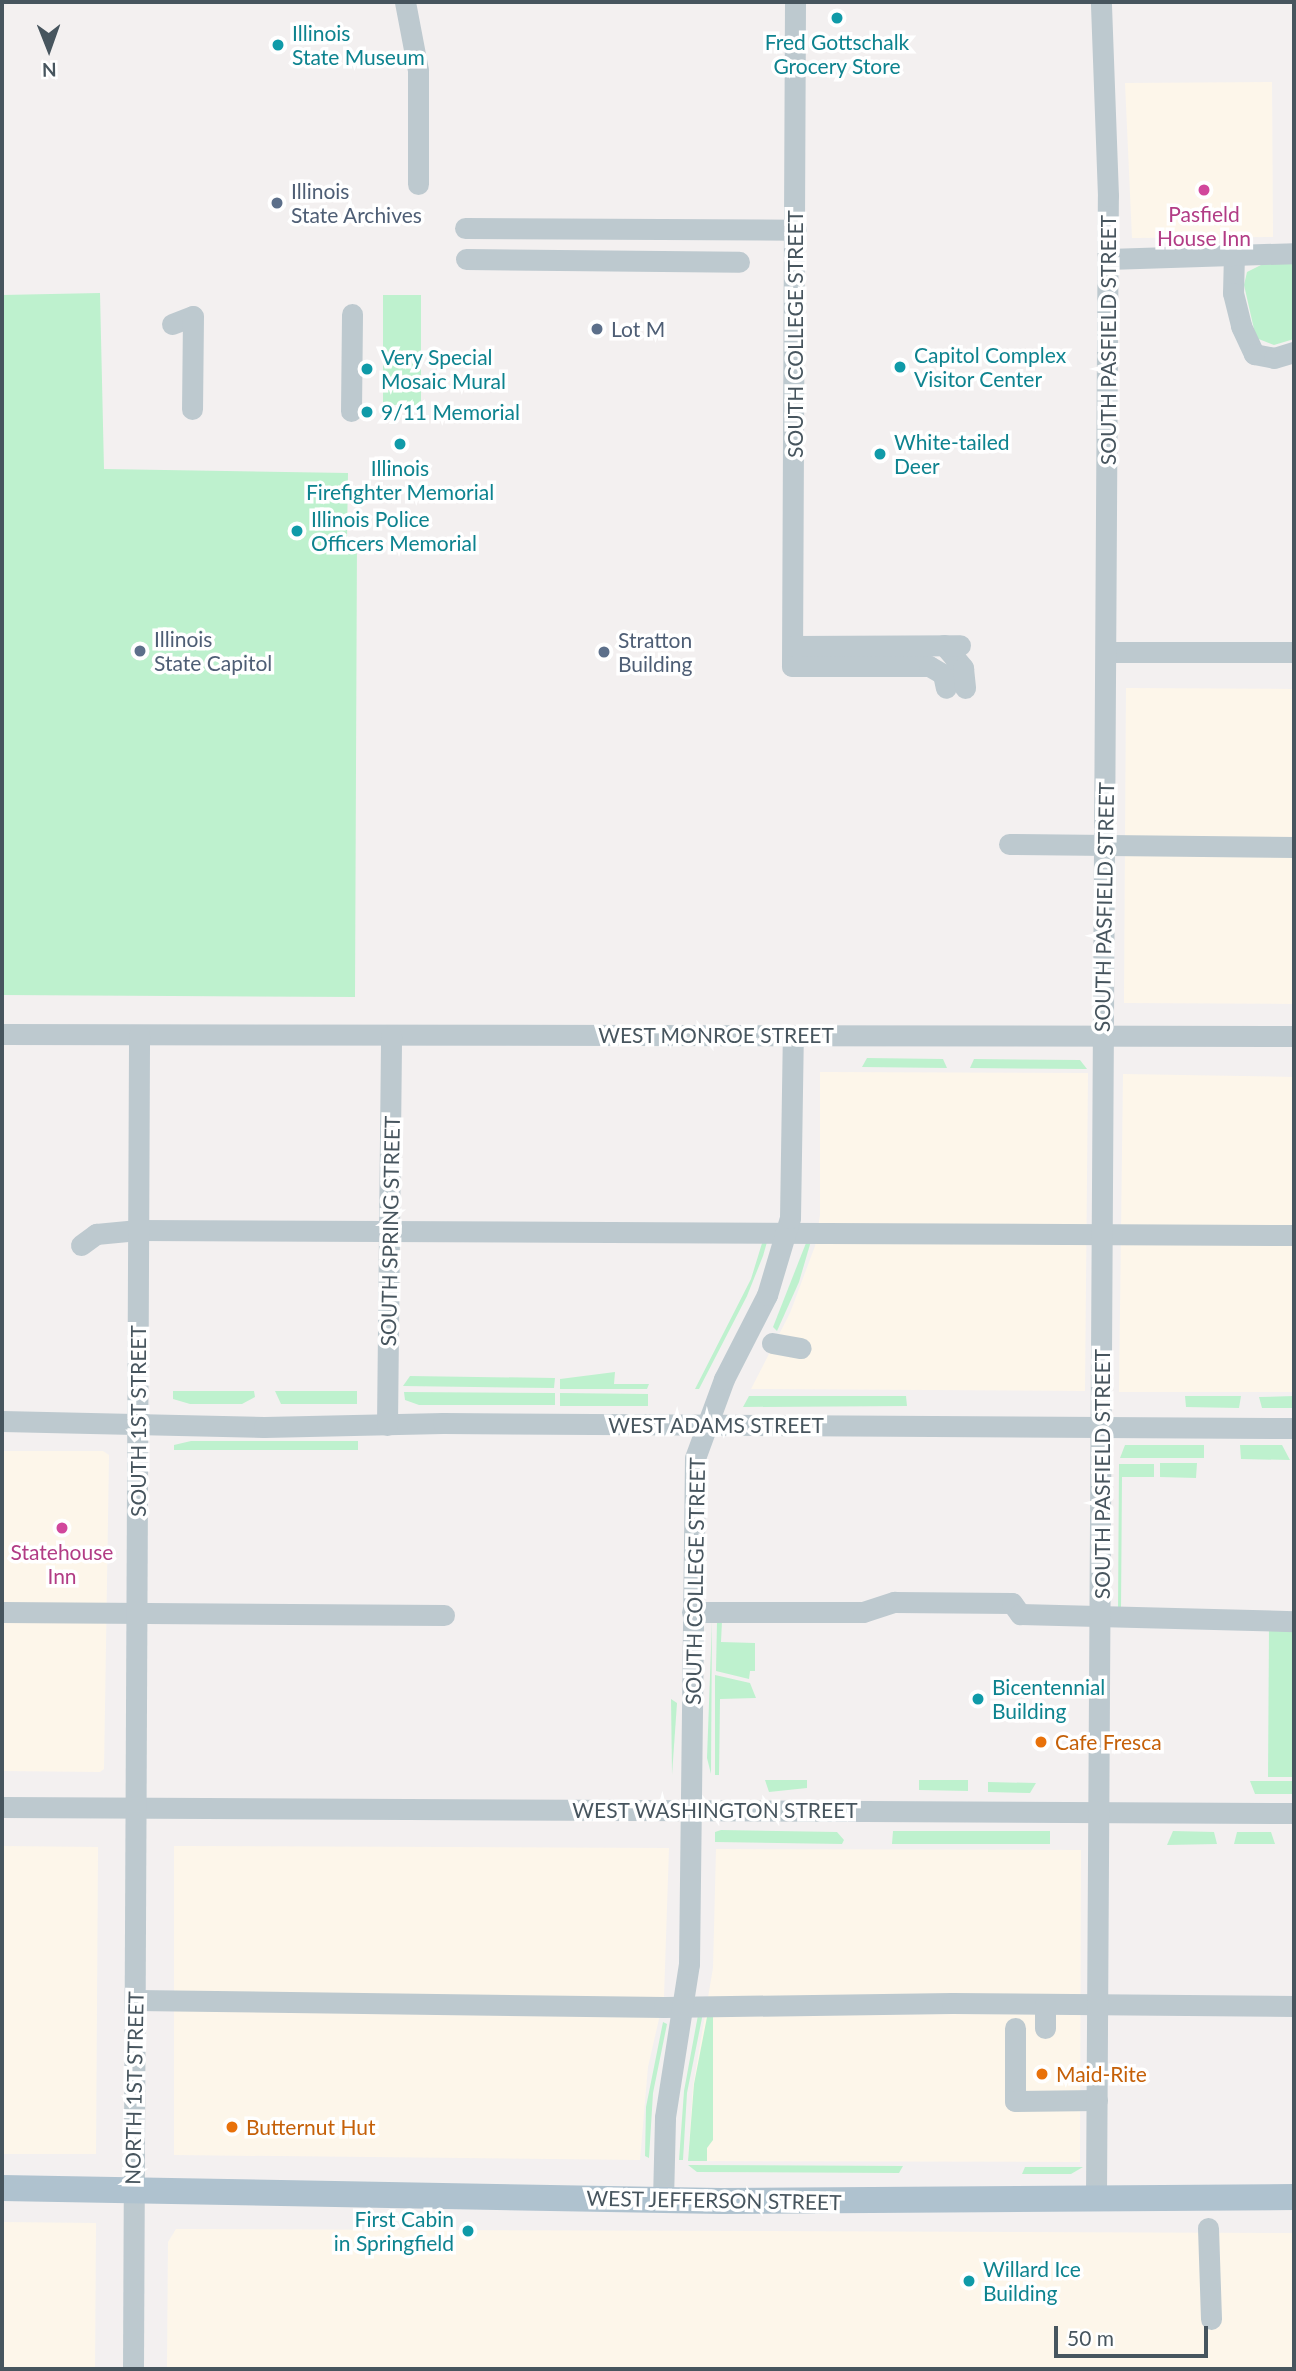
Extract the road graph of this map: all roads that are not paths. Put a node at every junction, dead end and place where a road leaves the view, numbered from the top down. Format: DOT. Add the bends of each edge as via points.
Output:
graph roads {
  1 [pos="405,2"];
  2 [pos="795,2"];
  3 [pos="1101,2"];
  4 [pos="418,184"];
  5 [pos="465,228"];
  6 [pos="796,230"];
  7 [pos="1234,253"];
  8 [pos="1294,253"];
  9 [pos="466,259"];
  10 [pos="1108,259"];
  11 [pos="739,262"];
  12 [pos="352,314"];
  13 [pos="172,324"];
  14 [pos="1294,352"];
  15 [pos="192,408"];
  16 [pos="351,411"];
  17 [pos="1107,652"];
  18 [pos="1294,652"];
  19 [pos="792,656"];
  20 [pos="1009,844"];
  21 [pos="1106,846"];
  22 [pos="1294,847"];
  23 [pos="2,1034"];
  24 [pos="139,1035"];
  25 [pos="793,1035"];
  26 [pos="391,1036"];
  27 [pos="1103,1036"];
  28 [pos="1294,1036"];
  29 [pos="788,1229"];
  30 [pos="138,1230"];
  31 [pos="390,1230"];
  32 [pos="1103,1233"];
  33 [pos="1294,1235"];
  34 [pos="81,1245"];
  35 [pos="772,1343"];
  36 [pos="802,1348"];
  37 [pos="2,1421"];
  38 [pos="139,1421"];
  39 [pos="706,1425"];
  40 [pos="387,1426"];
  41 [pos="1103,1427"];
  42 [pos="1294,1428"];
  43 [pos="2,1612"];
  44 [pos="138,1612"];
  45 [pos="692,1612"];
  46 [pos="444,1615"];
  47 [pos="1101,1616"];
  48 [pos="1294,1621"];
  49 [pos="2,1807"];
  50 [pos="136,1807"];
  51 [pos="690,1809"];
  52 [pos="1099,1812"];
  53 [pos="1294,1813"];
  54 [pos="135,2000"];
  55 [pos="1045,2004"];
  56 [pos="685,2005"];
  57 [pos="1099,2005"];
  58 [pos="1294,2006"];
  59 [pos="1015,2028"];
  60 [pos="1045,2028"];
  61 [pos="1097,2100"];
  62 [pos="2,2188"];
  63 [pos="133,2190"];
  64 [pos="1294,2197"];
  65 [pos="1096,2198"];
  66 [pos="663,2200"];
  67 [pos="1208,2228"];
  68 [pos="1211,2319"];
  69 [pos="133,2369"];
  1 -- 4 [label="street" via="418,70"];
  2 -- 6 [label="street, SOUTH COLLEGE STREET"];
  3 -- 10 [label="street, SOUTH PASFIELD STREET"];
  5 -- 6 [label="street"];
  6 -- 19 [label="street, SOUTH COLLEGE STREET"];
  7 -- 8 [label="street"];
  7 -- 10 [label="street"];
  7 -- 14 [label="street" via="1233,293 1248,344 1264,358"];
  9 -- 11 [label="street"];
  10 -- 17 [label="street, SOUTH PASFIELD STREET"];
  12 -- 16 [label="street"];
  13 -- 15 [label="street" via="193,316"];
  17 -- 18 [label="street"];
  17 -- 21 [label="street, SOUTH PASFIELD STREET"];
  19 -- 19 [label="street" via="952,645 959,659 956,688 929,666"];
  20 -- 21 [label="street"];
  21 -- 22 [label="street"];
  21 -- 27 [label="street, SOUTH PASFIELD STREET"];
  23 -- 24 [label="street, WEST MONROE STREET"];
  24 -- 26 [label="street, WEST MONROE STREET"];
  24 -- 30 [label="street, SOUTH 1ST STREET"];
  25 -- 26 [label="street, WEST MONROE STREET"];
  25 -- 27 [label="street, WEST MONROE STREET"];
  25 -- 29 [label="street, SOUTH COLLEGE STREET" via="794,1180"];
  26 -- 31 [label="street, SOUTH SPRING STREET"];
  27 -- 28 [label="street, WEST MONROE STREET"];
  27 -- 32 [label="street, SOUTH PASFIELD STREET"];
  29 -- 31 [label="street"];
  29 -- 32 [label="street"];
  29 -- 39 [label="street, SOUTH COLLEGE STREET" via="767,1295"];
  30 -- 31 [label="street"];
  30 -- 34 [label="street" via="96,1234"];
  30 -- 38 [label="street, SOUTH 1ST STREET"];
  31 -- 40 [label="street, SOUTH SPRING STREET"];
  32 -- 33 [label="street"];
  32 -- 41 [label="street, SOUTH PASFIELD STREET"];
  35 -- 36 [label="street"];
  37 -- 38 [label="street, WEST ADAMS STREET"];
  38 -- 40 [label="street, WEST ADAMS STREET" via="171,1427"];
  38 -- 44 [label="street, SOUTH 1ST STREET"];
  39 -- 40 [label="street, WEST ADAMS STREET"];
  39 -- 41 [label="street, WEST ADAMS STREET"];
  39 -- 45 [label="street, SOUTH COLLEGE STREET" via="695,1458"];
  41 -- 42 [label="street, WEST ADAMS STREET"];
  41 -- 47 [label="street, SOUTH PASFIELD STREET"];
  43 -- 44 [label="street"];
  44 -- 46 [label="street"];
  44 -- 50 [label="street, SOUTH 1ST STREET"];
  45 -- 47 [label="street" via="863,1612 894,1602 986,1602 1012,1603 1020,1614"];
  45 -- 51 [label="street, SOUTH COLLEGE STREET"];
  47 -- 48 [label="street" via="1116,1620"];
  47 -- 52 [label="street, SOUTH PASFIELD STREET"];
  49 -- 50 [label="street, WEST WASHINGTON STREET"];
  50 -- 51 [label="street, WEST WASHINGTON STREET"];
  50 -- 54 [label="street, NORTH 1ST STREET"];
  51 -- 52 [label="street, WEST WASHINGTON STREET"];
  51 -- 56 [label="street, SOUTH COLLEGE STREET"];
  52 -- 53 [label="street, WEST WASHINGTON STREET"];
  52 -- 57 [label="street, SOUTH PASFIELD STREET"];
  54 -- 56 [label="street"];
  54 -- 63 [label="street, NORTH 1ST STREET"];
  55 -- 56 [label="street"];
  55 -- 57 [label="street"];
  55 -- 60 [label="street"];
  56 -- 66 [label="street, SOUTH COLLEGE STREET" via="665,2117"];
  57 -- 58 [label="street"];
  57 -- 61 [label="street, SOUTH PASFIELD STREET"];
  59 -- 61 [label="street" via="1015,2101"];
  61 -- 65 [label="street, SOUTH PASFIELD STREET"];
  62 -- 63 [label="main road, WEST JEFFERSON STREET"];
  63 -- 66 [label="main road, WEST JEFFERSON STREET" via="312,2197"];
  63 -- 69 [label="street, NORTH 1ST STREET"];
  64 -- 65 [label="main road, WEST JEFFERSON STREET"];
  65 -- 66 [label="main road, WEST JEFFERSON STREET"];
  67 -- 68 [label="street"];
}
